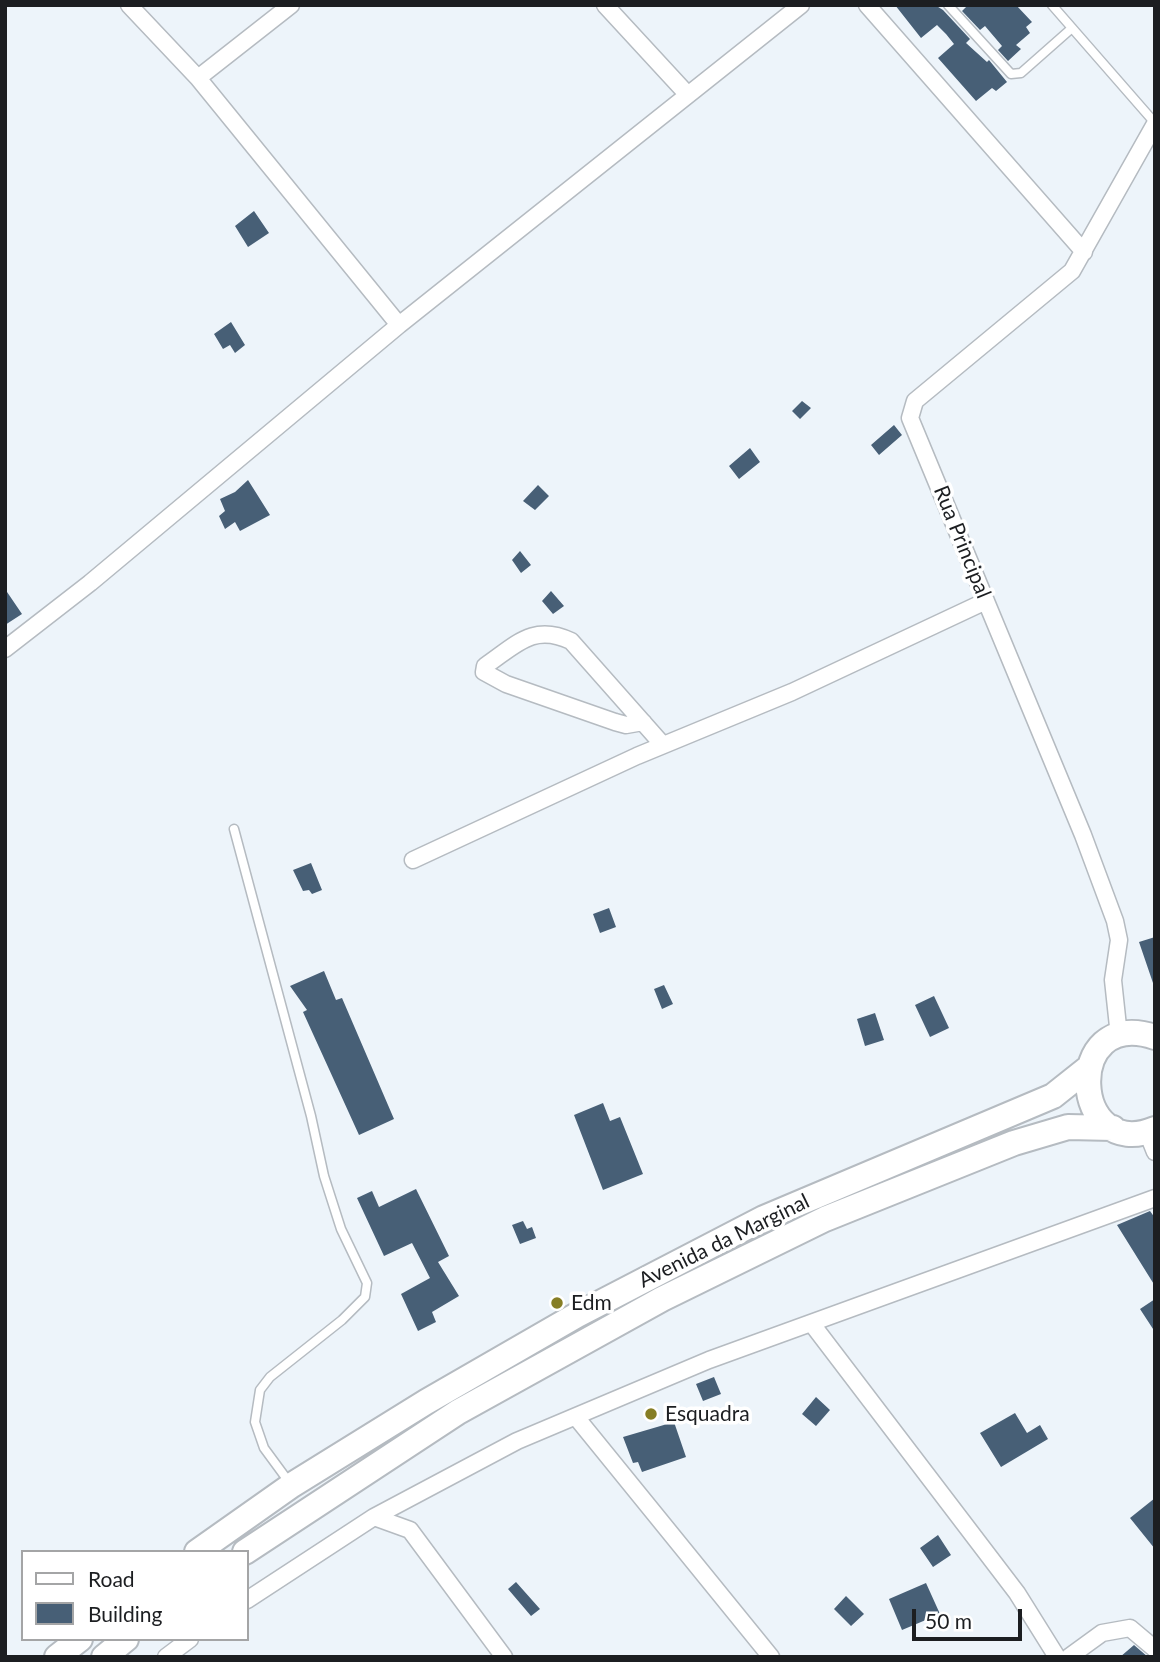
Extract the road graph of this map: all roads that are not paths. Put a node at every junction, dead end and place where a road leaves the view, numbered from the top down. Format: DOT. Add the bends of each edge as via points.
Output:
graph roads {
  1 [pos="129,5"];
  2 [pos="291,5"];
  3 [pos="605,5"];
  4 [pos="801,5"];
  5 [pos="867,5"];
  6 [pos="948,5"];
  7 [pos="1052,5"];
  8 [pos="1072,28"];
  9 [pos="198,78"];
  10 [pos="688,95"];
  11 [pos="1155,123"];
  12 [pos="1084,253"];
  13 [pos="399,325"];
  14 [pos="986,601"];
  15 [pos="5,649"];
  16 [pos="643,722"];
  17 [pos="663,745"];
  18 [pos="234,829"];
  19 [pos="413,860"];
  20 [pos="1119,1036"];
  21 [pos="1155,1037"];
  22 [pos="1087,1069"];
  23 [pos="1113,1128"];
  24 [pos="1152,1138"];
  25 [pos="1155,1198"];
  26 [pos="812,1324"];
  27 [pos="576,1417"];
  28 [pos="292,1485"];
  29 [pos="413,1496"];
  30 [pos="374,1517"];
  31 [pos="410,1530"];
  32 [pos="200,1550"];
  33 [pos="248,1550"];
  34 [pos="248,1599"];
  35 [pos="77,1641"];
  36 [pos="124,1641"];
  37 [pos="187,1641"];
  38 [pos="1155,1649"];
  39 [pos="57,1657"];
  40 [pos="104,1657"];
  41 [pos="166,1657"];
  42 [pos="504,1657"];
  43 [pos="771,1657"];
  44 [pos="1057,1657"];
  45 [pos="1069,1657"];
  1 -- 9 [label="street"];
  2 -- 9 [label="street"];
  3 -- 10 [label="street"];
  4 -- 10 [label="street"];
  5 -- 12 [label="street"];
  6 -- 8 [label="lane" via="1011,74 1021,73"];
  7 -- 8 [label="lane"];
  8 -- 11 [label="lane"];
  9 -- 13 [label="street"];
  10 -- 13 [label="street"];
  11 -- 12 [label="street, Rua Principal"];
  12 -- 14 [label="street, Rua Principal" via="1058,286 915,401 910,410"];
  13 -- 15 [label="street"];
  14 -- 17 [label="street" via="792,692"];
  14 -- 20 [label="street, Rua Principal" via="1115,921 1119,940 1113,980"];
  16 -- 16 [label="street" via="570,641 559,635 534,633 485,666 484,672 506,684 615,722"];
  16 -- 17 [label="street"];
  17 -- 19 [label="street"];
  18 -- 28 [label="lane" via="324,1177 341,1229 367,1283 365,1297 342,1320 260,1390 255,1422 264,1448"];
  20 -- 21 [label="main road"];
  20 -- 22 [label="main road, Avenida da Marginal" via="1105,1043"];
  22 -- 23 [label="main road" via="1090,1103"];
  22 -- 28 [label="main road, Avenida da Marginal" via="1053,1096 764,1218 685,1258 544,1334"];
  23 -- 24 [label="main road, Avenida da Marginal"];
  23 -- 33 [label="main road, Avenida da Marginal" via="1068,1127 1014,1143 825,1219 651,1305 458,1412"];
  25 -- 26 [label="street"];
  26 -- 27 [label="street" via="709,1360"];
  26 -- 44 [label="street" via="1017,1594"];
  27 -- 29 [label="street" via="517,1441"];
  27 -- 43 [label="street"];
  28 -- 32 [label="main road, Avenida da Marginal"];
  29 -- 30 [label="street"];
  29 -- 31 [label="street"];
  30 -- 31 [label="street"];
  30 -- 34 [label="street"];
  31 -- 42 [label="street"];
  35 -- 39 [label="main road"];
  36 -- 40 [label="main road"];
  37 -- 41 [label="street"];
  38 -- 45 [label="street" via="1130,1628 1102,1633"];
}
